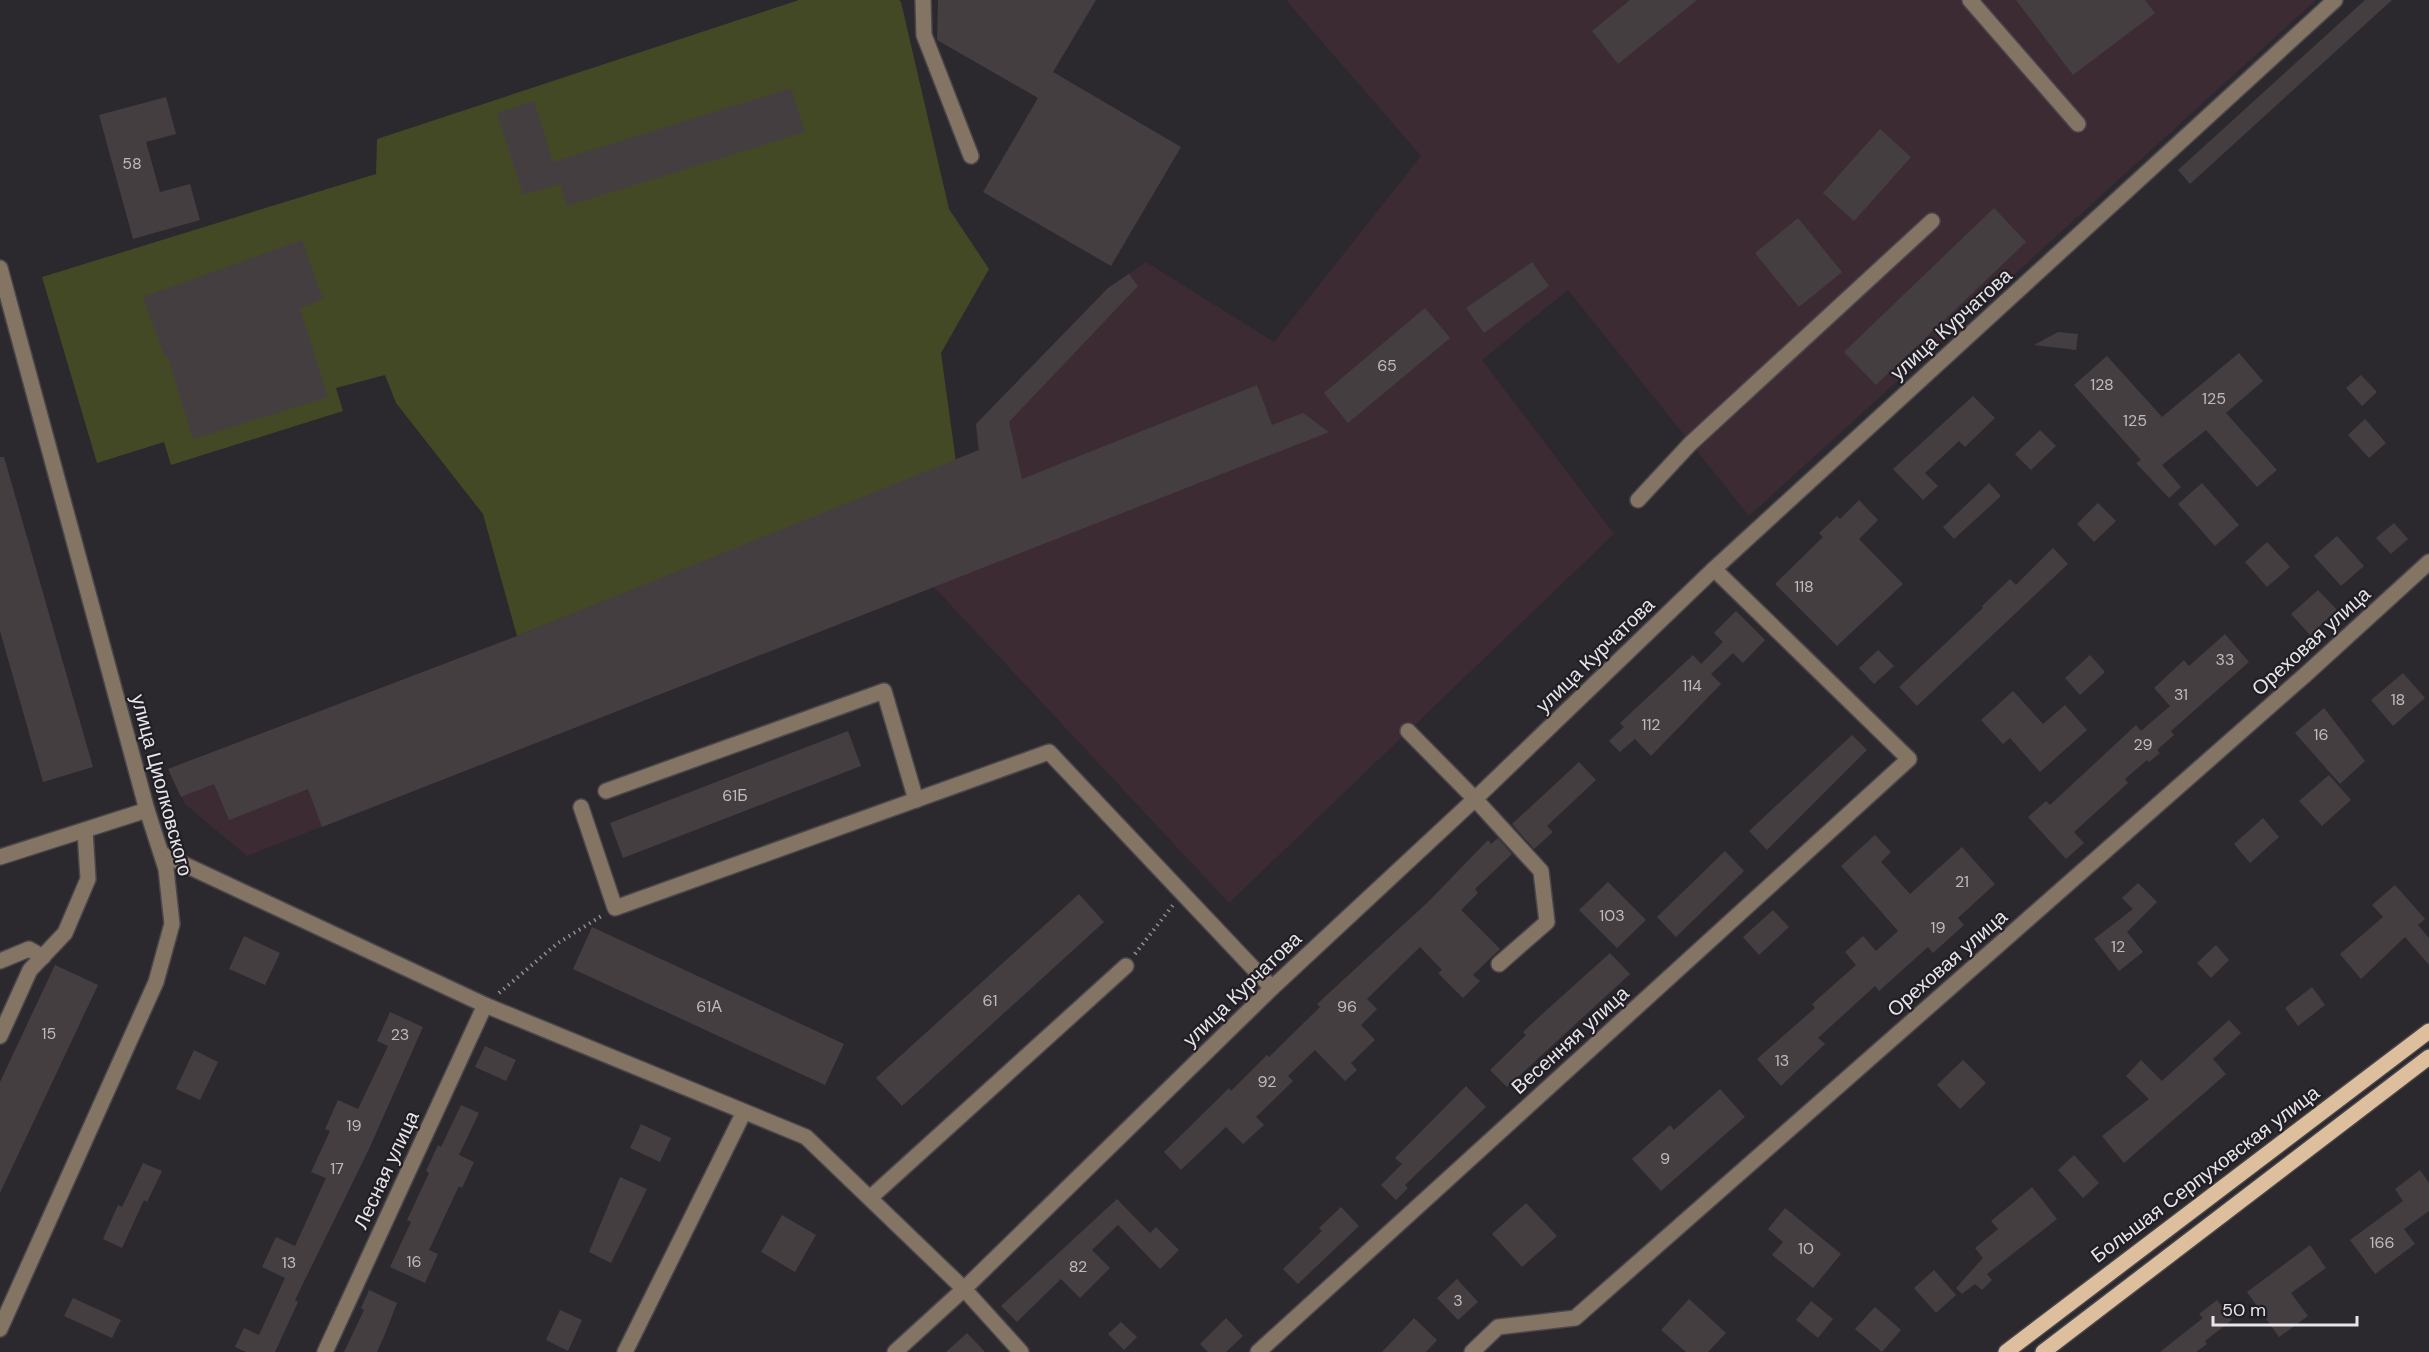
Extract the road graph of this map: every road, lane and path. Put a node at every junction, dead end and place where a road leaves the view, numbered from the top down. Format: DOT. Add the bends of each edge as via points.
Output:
graph roads {
  1 [pos="923,0"];
  2 [pos="1971,0"];
  3 [pos="2335,0"];
  4 [pos="2078,124"];
  5 [pos="971,156"];
  6 [pos="1932,221"];
  7 [pos="0,268"];
  8 [pos="1638,500"];
  9 [pos="2429,562"];
  10 [pos="1714,569"];
  11 [pos="1408,731"];
  12 [pos="606,791"];
  13 [pos="1475,799"];
  14 [pos="916,800"];
  15 [pos="580,807"];
  16 [pos="147,810"];
  17 [pos="86,830"];
  18 [pos="162,854"];
  19 [pos="0,857"];
  20 [pos="1182,893"];
  21 [pos="615,908"];
  22 [pos="43,957"];
  23 [pos="0,961"];
  24 [pos="1499,964"];
  25 [pos="1126,966"];
  26 [pos="1272,988"];
  27 [pos="485,1005"];
  28 [pos="2429,1031"];
  29 [pos="0,1036"];
  30 [pos="2429,1058"];
  31 [pos="744,1112"];
  32 [pos="870,1198"];
  33 [pos="963,1288"];
  34 [pos="2,1320"];
  35 [pos="325,1352"];
  36 [pos="624,1352"];
  37 [pos="895,1352"];
  38 [pos="1021,1352"];
  39 [pos="1258,1352"];
  40 [pos="1472,1352"];
  41 [pos="2007,1352"];
  42 [pos="2043,1352"];
  1 -- 5 [label="street" via="924,35"];
  2 -- 4 [label="street"];
  3 -- 10 [label="street, улица Курчатова"];
  6 -- 8 [label="street" via="1690,444"];
  7 -- 16 [label="street, улица Циолковского"];
  9 -- 40 [label="street, Ореховая улица" via="1575,1318 1498,1327"];
  10 -- 13 [label="street, улица Курчатова"];
  10 -- 39 [label="street, Весенняя улица" via="1909,759"];
  11 -- 13 [label="street"];
  12 -- 14 [label="street" via="884,692"];
  13 -- 24 [label="street" via="1541,872 1547,922"];
  13 -- 26 [label="street, улица Курчатова"];
  14 -- 20 [label="street" via="1048,752"];
  14 -- 21 [label="street"];
  15 -- 21 [label="street"];
  16 -- 17 [label="street"];
  16 -- 18 [label="street, улица Циолковского"];
  17 -- 19 [label="street"];
  17 -- 22 [label="street" via="88,879 65,933"];
  18 -- 27 [label="street"];
  18 -- 34 [label="street, улица Циолковского" via="172,924 156,982"];
  20 -- 25 [label="path"];
  20 -- 26 [label="street"];
  21 -- 27 [label="path" via="558,943"];
  22 -- 23 [label="street" via="28,949"];
  22 -- 29 [label="street" via="30,970"];
  25 -- 32 [label="street"];
  26 -- 33 [label="street, улица Курчатова"];
  27 -- 31 [label="street"];
  27 -- 35 [label="street, Лесная улица"];
  28 -- 41 [label="main road, Большая Серпуховская улица"];
  30 -- 42 [label="main road"];
  31 -- 32 [label="street" via="806,1137"];
  31 -- 36 [label="street"];
  32 -- 33 [label="street"];
  33 -- 37 [label="street, улица Курчатова"];
  33 -- 38 [label="street"];
}
